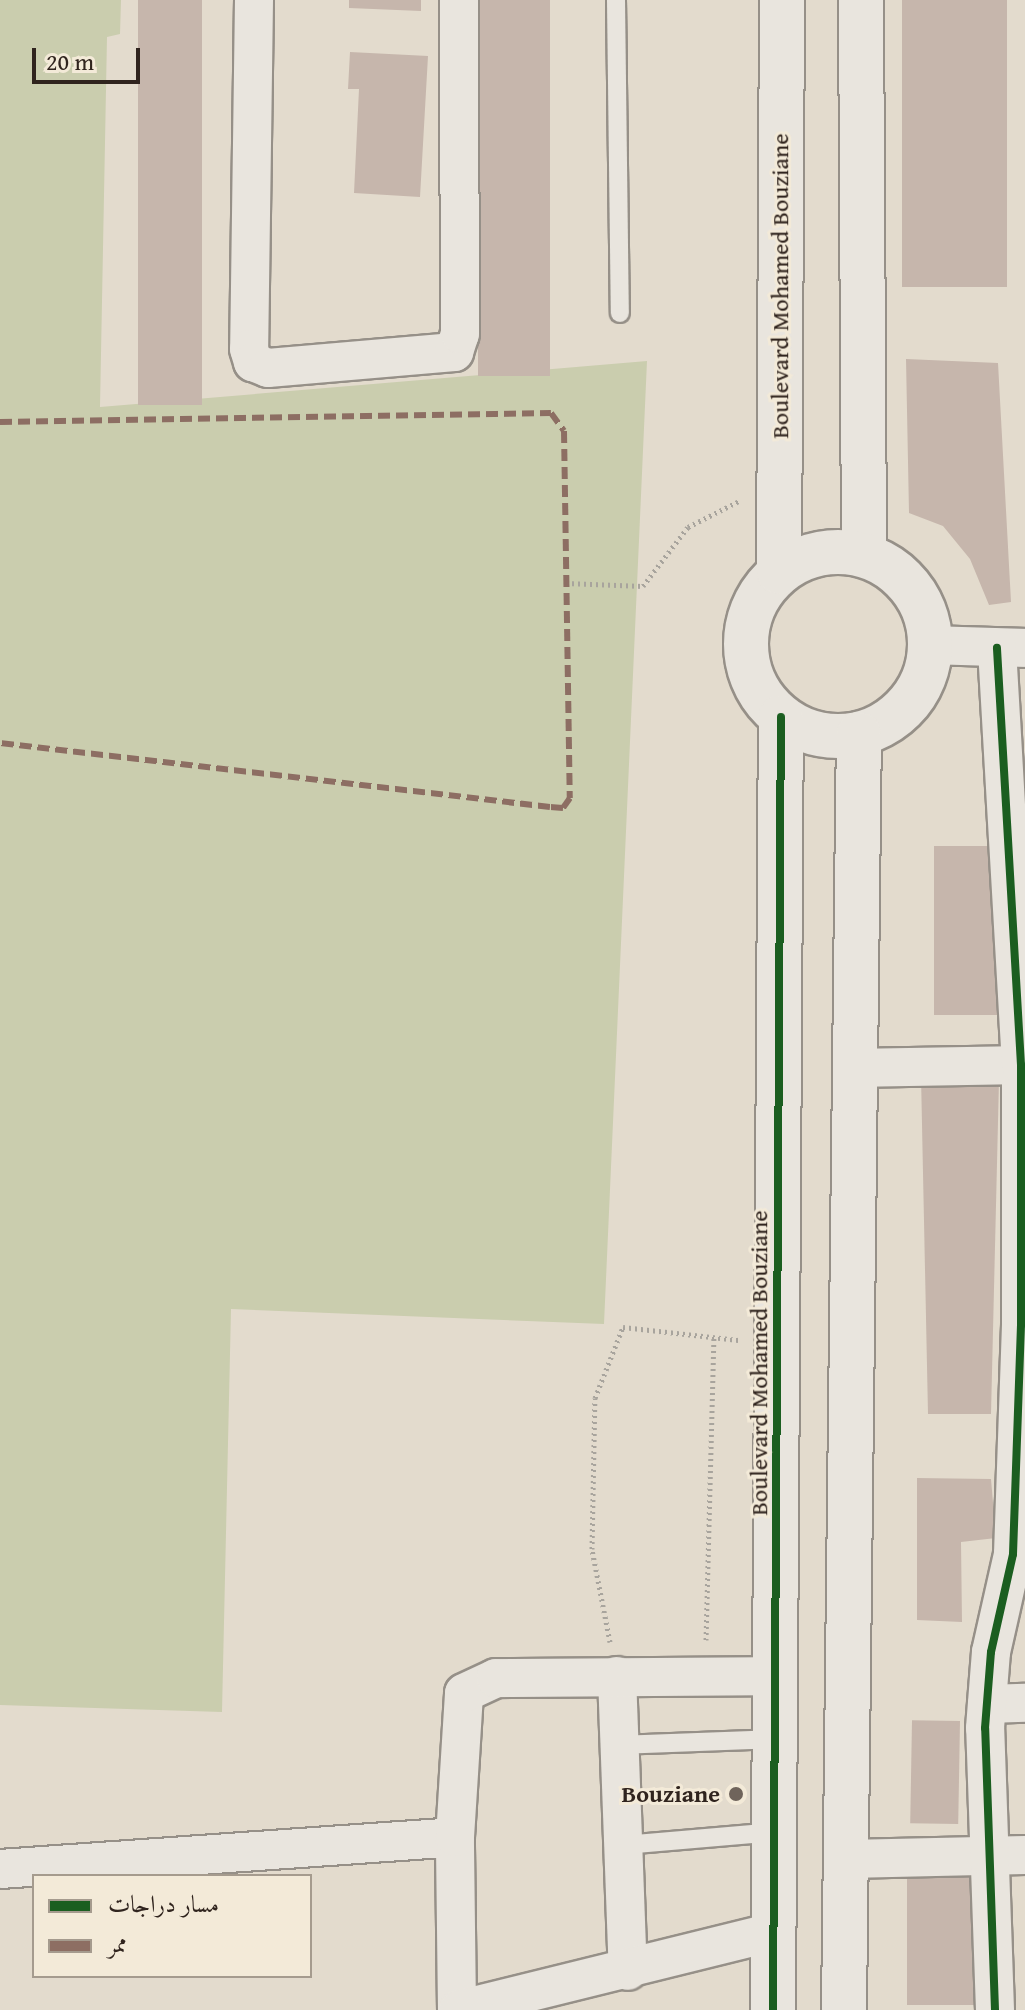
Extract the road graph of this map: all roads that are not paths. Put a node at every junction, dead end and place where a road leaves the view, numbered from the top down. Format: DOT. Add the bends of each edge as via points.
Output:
graph roads {
  1 [pos="254,0"];
  2 [pos="459,0"];
  3 [pos="616,0"];
  4 [pos="782,0"];
  5 [pos="861,0"];
  6 [pos="620,313"];
  7 [pos="864,554"];
  8 [pos="779,572"];
  9 [pos="931,645"];
  10 [pos="1011,648"];
  11 [pos="781,717"];
  12 [pos="859,734"];
  13 [pos="1016,825"];
  14 [pos="1020,972"];
  15 [pos="1021,1065"];
  16 [pos="855,1068"];
  17 [pos="1023,1109"];
  18 [pos="1023,1255"];
  19 [pos="1021,1399"];
  20 [pos="1019,1554"];
  21 [pos="617,1676"];
  22 [pos="777,1676"];
  23 [pos="1025,1703"];
  24 [pos="987,1704"];
  25 [pos="776,1739"];
  26 [pos="620,1745"];
  27 [pos="775,1832"];
  28 [pos="455,1837"];
  29 [pos="624,1845"];
  30 [pos="1008,1856"];
  31 [pos="847,1859"];
  32 [pos="0,1869"];
  33 [pos="774,1932"];
  34 [pos="628,1971"];
  35 [pos="458,2010"];
  36 [pos="773,2010"];
  37 [pos="844,2010"];
  38 [pos="995,2010"];
  1 -- 2 [label="street" via="249,349 253,362 268,368 454,352 460,334"];
  3 -- 6 [label="lane"];
  4 -- 8 [label="street, Boulevard Mohamed Bouziane"];
  5 -- 7 [label="street"];
  7 -- 8 [label="street" via="804,557"];
  7 -- 9 [label="street" via="893,568 914,589 927,615"];
  8 -- 11 [label="street" via="758,598 746,629 751,676"];
  9 -- 10 [label="street"];
  9 -- 12 [label="street" via="926,675 911,702"];
  10 -- 13 [label="street"];
  11 -- 12 [label="street" via="805,731"];
  11 -- 22 [label="street, Boulevard Mohamed Bouziane"];
  12 -- 16 [label="street"];
  13 -- 14 [label="street"];
  14 -- 15 [label="street"];
  15 -- 16 [label="street"];
  15 -- 17 [label="street"];
  16 -- 31 [label="street"];
  17 -- 18 [label="street"];
  18 -- 19 [label="street"];
  19 -- 20 [label="street"];
  20 -- 24 [label="street" via="991,1652"];
  21 -- 22 [label="street"];
  21 -- 26 [label="street"];
  21 -- 28 [label="street" via="496,1678 464,1693"];
  22 -- 25 [label="street, Boulevard Mohamed Bouziane"];
  23 -- 24 [label="street"];
  24 -- 30 [label="street"];
  25 -- 26 [label="lane"];
  25 -- 27 [label="street, Boulevard Mohamed Bouziane"];
  26 -- 29 [label="street"];
  27 -- 29 [label="lane"];
  27 -- 33 [label="street, Boulevard Mohamed Bouziane"];
  28 -- 32 [label="street"];
  28 -- 35 [label="street"];
  29 -- 34 [label="street"];
  30 -- 31 [label="street"];
  30 -- 38 [label="street"];
  31 -- 37 [label="street"];
  33 -- 34 [label="street"];
  33 -- 36 [label="street, Boulevard Mohamed Bouziane"];
  34 -- 35 [label="street"];
}
